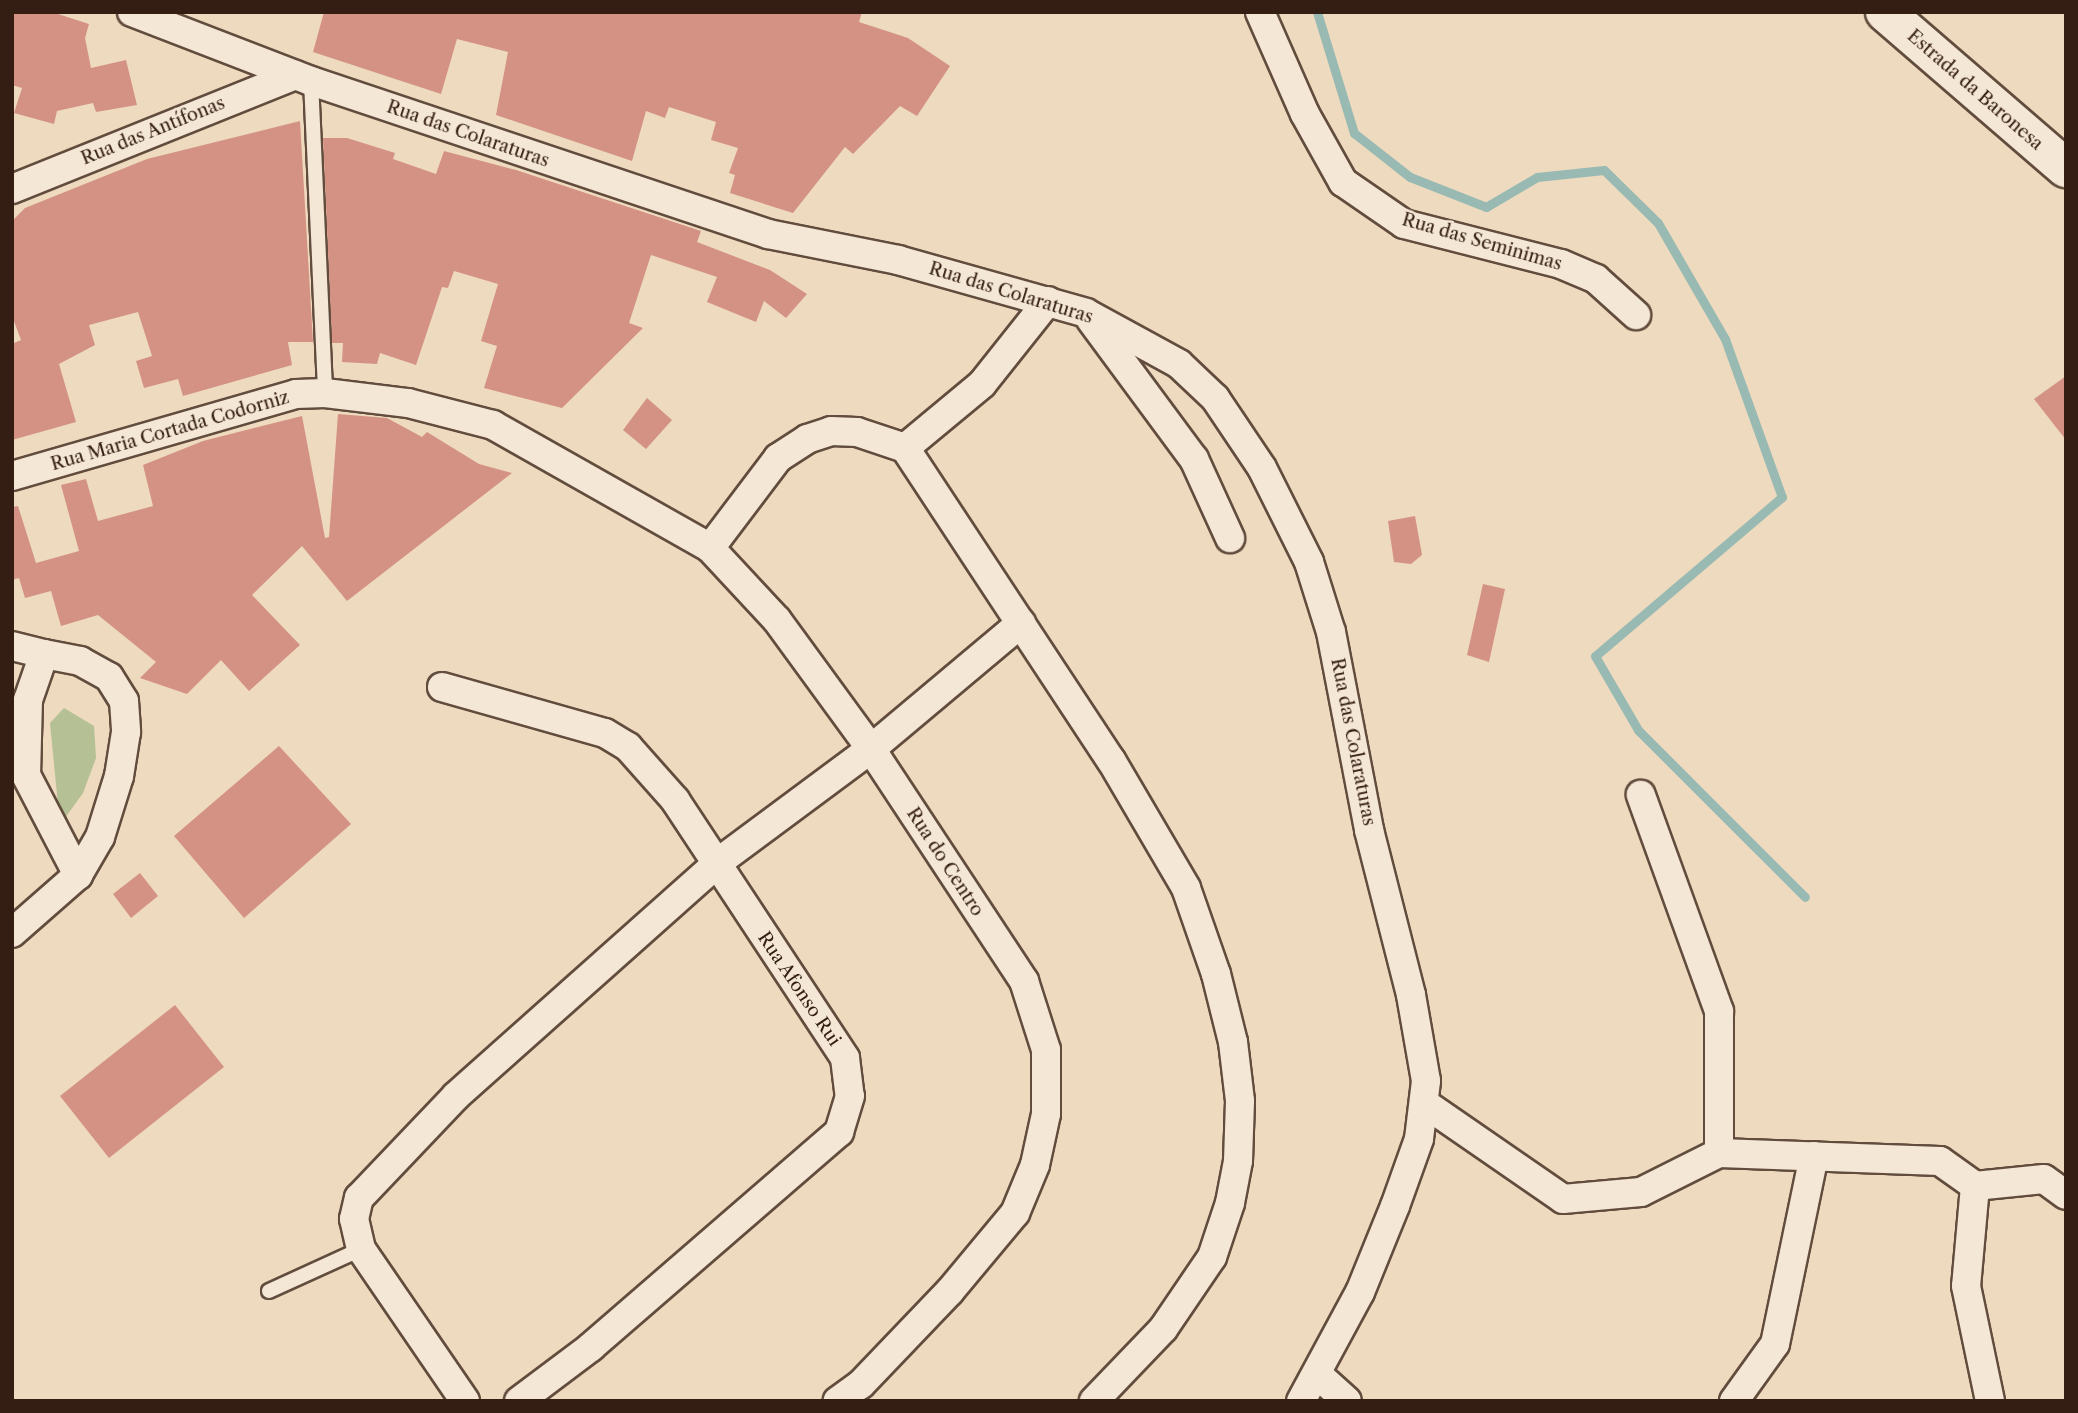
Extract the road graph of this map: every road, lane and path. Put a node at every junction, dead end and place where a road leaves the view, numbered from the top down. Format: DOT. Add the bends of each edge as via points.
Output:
graph roads {
  1 [pos="132,12"];
  2 [pos="1260,12"];
  3 [pos="1885,12"];
  4 [pos="303,78"];
  5 [pos="2066,168"];
  6 [pos="12,189"];
  7 [pos="1048,301"];
  8 [pos="1086,313"];
  9 [pos="1636,316"];
  10 [pos="325,393"];
  11 [pos="493,425"];
  12 [pos="905,448"];
  13 [pos="12,476"];
  14 [pos="1230,538"];
  15 [pos="710,548"];
  16 [pos="1021,622"];
  17 [pos="12,646"];
  18 [pos="44,654"];
  19 [pos="442,687"];
  20 [pos="871,749"];
  21 [pos="19,777"];
  22 [pos="1641,795"];
  23 [pos="716,864"];
  24 [pos="78,875"];
  25 [pos="12,933"];
  26 [pos="1423,1103"];
  27 [pos="1719,1153"];
  28 [pos="1814,1156"];
  29 [pos="1975,1186"];
  30 [pos="2066,1195"];
  31 [pos="361,1249"];
  32 [pos="269,1291"];
  33 [pos="1317,1374"];
  34 [pos="868,1392"];
  35 [pos="465,1401"];
  36 [pos="519,1401"];
  37 [pos="838,1401"];
  38 [pos="1094,1401"];
  39 [pos="1301,1401"];
  40 [pos="1348,1401"];
  41 [pos="1734,1401"];
  42 [pos="1990,1401"];
  1 -- 4 [label="street, Rua das Colaraturas"];
  2 -- 9 [label="street, Rua das Seminimas" via="1305,114 1343,182 1404,224 1561,264 1596,279"];
  3 -- 5 [label="main road, Estrada da Baronesa"];
  4 -- 6 [label="street, Rua das Antífonas"];
  4 -- 7 [label="street, Rua das Colaraturas" via="768,234 898,260"];
  4 -- 10 [label="lane"];
  7 -- 8 [label="street, Rua das Colaraturas"];
  7 -- 12 [label="street" via="982,384"];
  8 -- 14 [label="street" via="1194,459"];
  8 -- 26 [label="street, Rua das Colaraturas" via="1179,364 1215,398 1262,468 1309,562 1331,632 1369,830 1416,1020 1426,1081"];
  10 -- 11 [label="street, Rua Maria Cortada Codorniz" via="408,402"];
  10 -- 13 [label="street, Rua Maria Cortada Codorniz" via="259,401"];
  11 -- 15 [label="street, Rua do Centro"];
  12 -- 15 [label="street" via="856,432 831,431 807,439 778,458"];
  12 -- 16 [label="street"];
  15 -- 20 [label="street, Rua do Centro" via="777,620"];
  16 -- 20 [label="street"];
  16 -- 38 [label="street" via="1111,760 1186,888 1216,974 1233,1042 1240,1101 1230,1203 1212,1257 1163,1329"];
  17 -- 18 [label="street"];
  18 -- 21 [label="street" via="28,700"];
  18 -- 24 [label="street" via="80,661 109,677 124,701 126,732 119,776 100,837"];
  19 -- 23 [label="street, Rua Afonso Rui" via="605,733 628,747 675,800"];
  20 -- 23 [label="street"];
  20 -- 34 [label="street, Rua do Centro" via="1024,981 1046,1050 1046,1114 1035,1165 1015,1213"];
  21 -- 24 [label="street"];
  22 -- 27 [label="street" via="1719,1011"];
  23 -- 31 [label="street" via="456,1096 359,1198 354,1219"];
  23 -- 36 [label="street, Rua Afonso Rui" via="845,1058 850,1096 839,1132 591,1347"];
  24 -- 25 [label="street"];
  26 -- 27 [label="street" via="1563,1199 1641,1192"];
  26 -- 33 [label="street, Rua das Colaraturas" via="1419,1139 1395,1206 1360,1292"];
  27 -- 28 [label="street"];
  28 -- 29 [label="street" via="1940,1161"];
  28 -- 41 [label="street" via="1775,1344"];
  29 -- 30 [label="street" via="2045,1179"];
  29 -- 42 [label="street" via="1966,1286"];
  31 -- 32 [label="lane"];
  31 -- 35 [label="street"];
  33 -- 39 [label="street, Rua das Colaraturas"];
  33 -- 40 [label="street"];
  34 -- 37 [label="street, Rua do Centro"];
}
